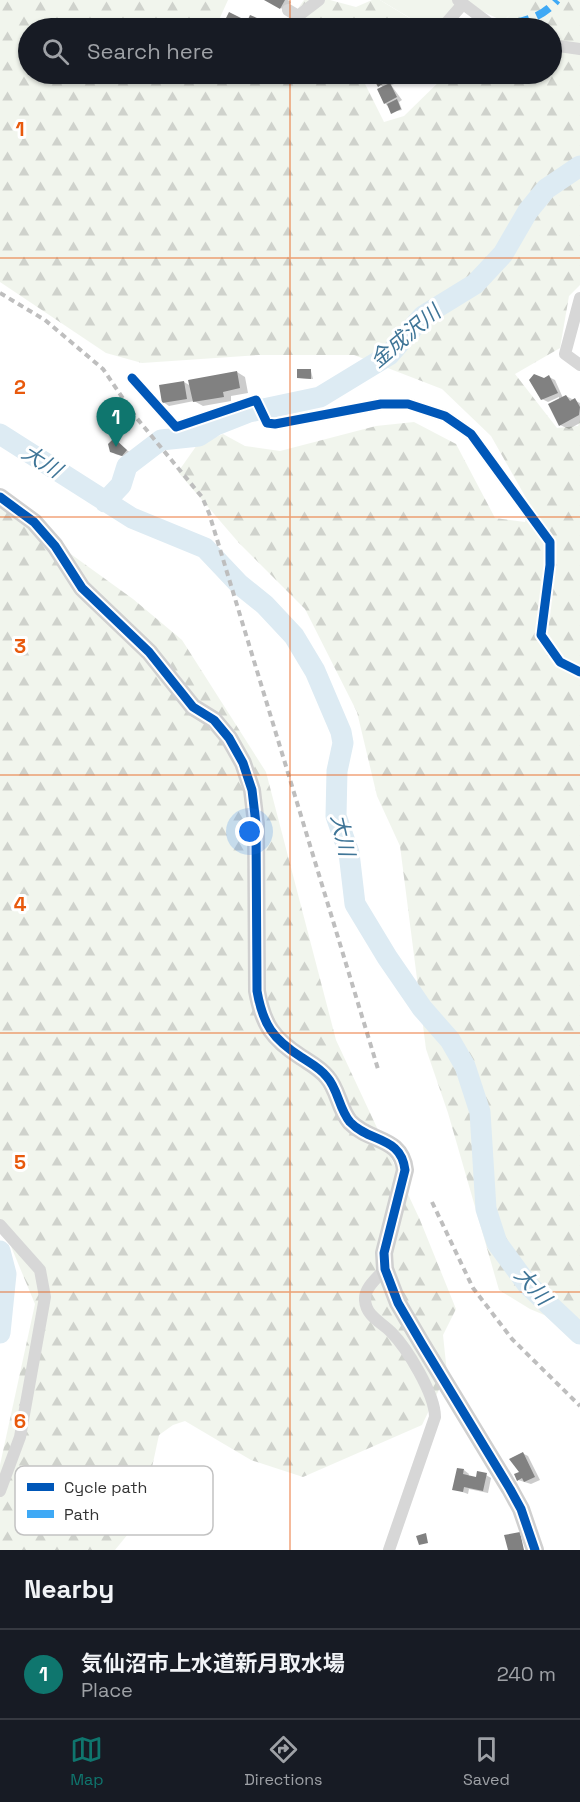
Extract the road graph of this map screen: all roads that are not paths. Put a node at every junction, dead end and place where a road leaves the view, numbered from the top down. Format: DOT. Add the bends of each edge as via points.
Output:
graph roads {
  1 [pos="319,0"];
  2 [pos="460,3"];
  3 [pos="288,10"];
  4 [pos="449,18"];
  5 [pos="481,18"];
  6 [pos="562,46"];
  7 [pos="580,49"];
  8 [pos="580,298"];
  9 [pos="580,365"];
  10 [pos="132,378"];
  11 [pos="0,497"];
  12 [pos="580,672"];
  13 [pos="0,1225"];
  14 [pos="385,1269"];
  15 [pos="0,1491"];
  16 [pos="389,1550"];
  17 [pos="535,1550"];
  1 -- 3 [label="street" via="298,16"];
  2 -- 4 [label="street"];
  2 -- 5 [label="street"];
  6 -- 7 [label="street"];
  8 -- 9 [label="street" via="565,354"];
  10 -- 12 [label="street" via="176,427 256,400 267,423 381,404 408,404 445,416 471,434 550,542 541,635 561,662"];
  11 -- 14 [label="street" via="34,522 82,588 149,652 193,707 214,720 243,763 252,790 256,824 257,992 261,1011 281,1044 329,1079 348,1120 361,1131 392,1144 404,1158 405,1170 384,1253"];
  13 -- 15 [label="street" via="40,1270 45,1297 20,1437"];
  14 -- 16 [label="street" via="369,1287 365,1298 368,1311 406,1351 435,1406 435,1417"];
  14 -- 17 [label="street" via="398,1303 521,1509"];
}
